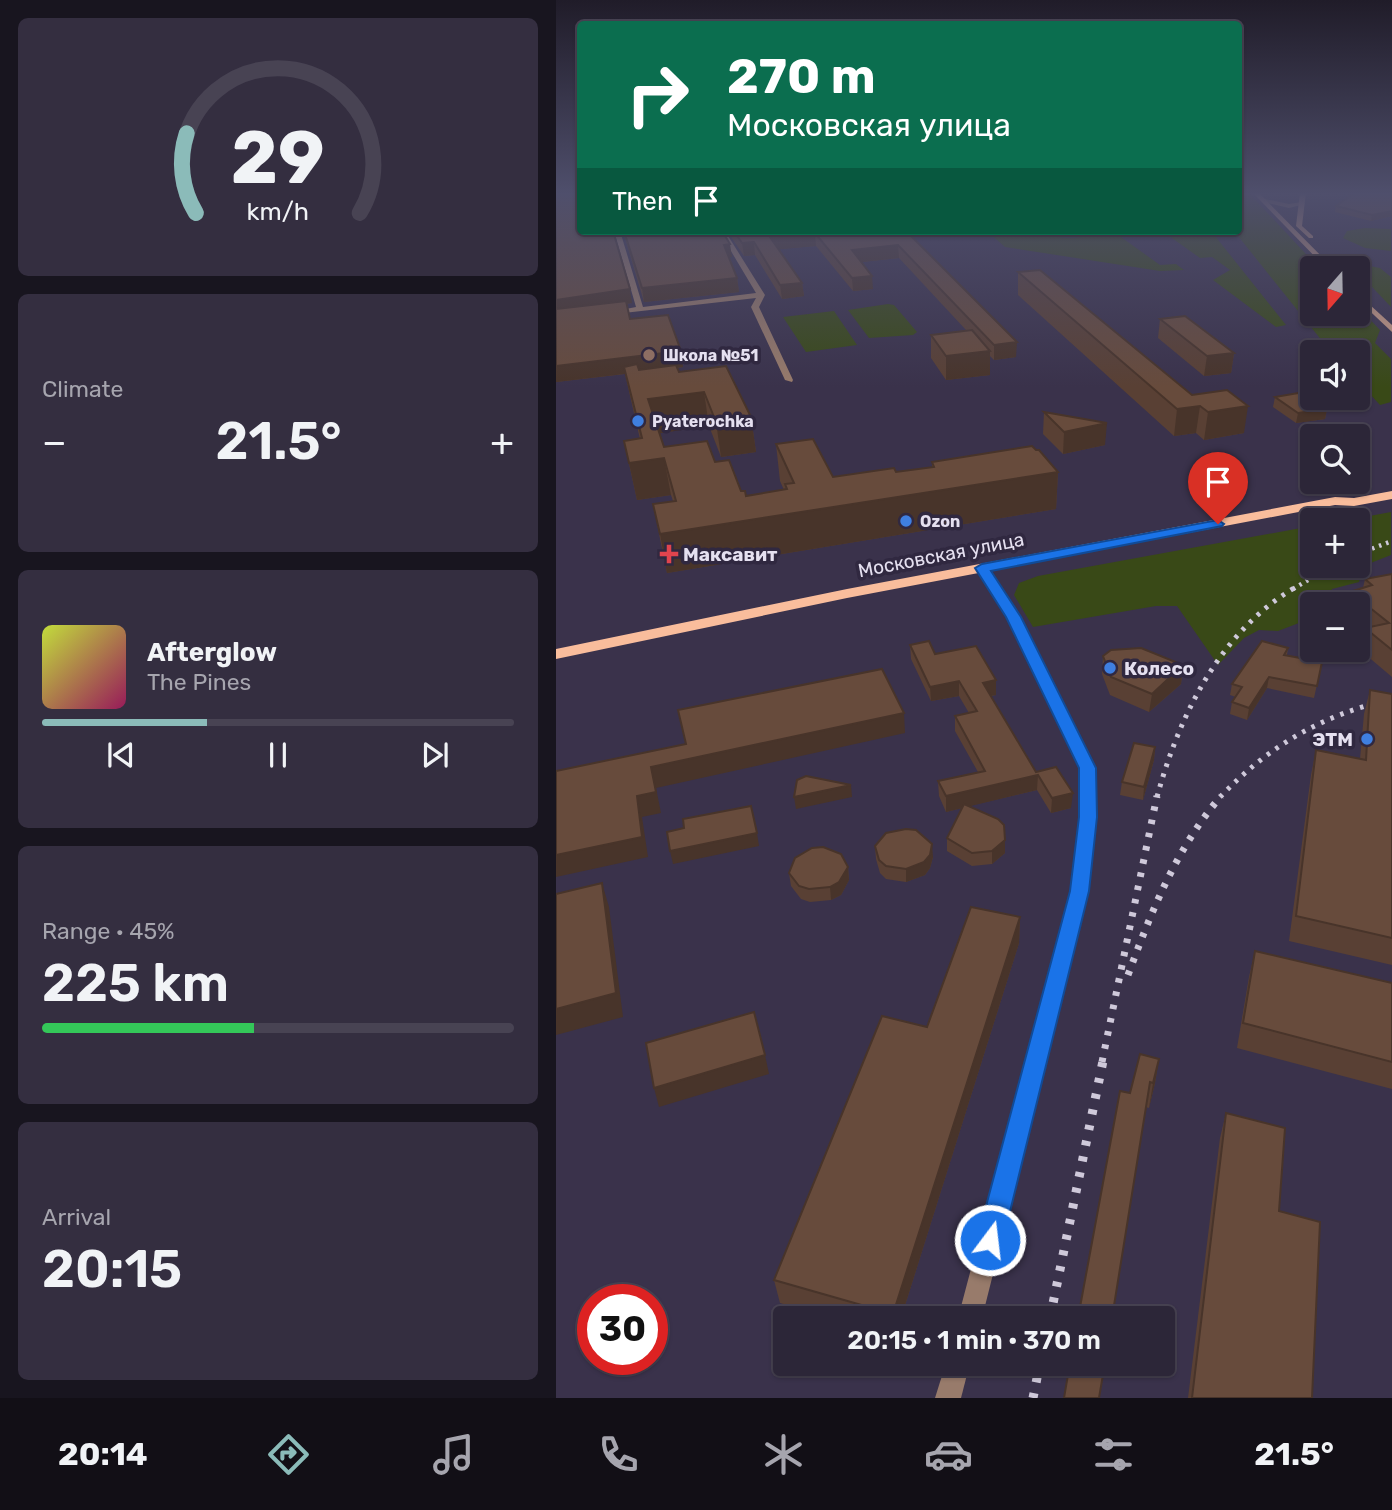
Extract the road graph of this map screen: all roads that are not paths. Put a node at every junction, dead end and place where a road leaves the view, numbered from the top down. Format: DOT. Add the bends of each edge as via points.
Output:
graph roads {
  1 [pos="625,257"];
  2 [pos="738,257"];
  3 [pos="761,295"];
  4 [pos="1370,295"];
  5 [pos="1370,308"];
  6 [pos="640,309"];
  7 [pos="604,313"];
  8 [pos="1391,317"];
  9 [pos="1391,330"];
  10 [pos="789,380"];
  11 [pos="1391,484"];
  12 [pos="1391,495"];
  13 [pos="1335,501"];
  14 [pos="982,568"];
  15 [pos="556,654"];
  16 [pos="973,1306"];
  17 [pos="954,1376"];
  18 [pos="948,1398"];
  1 -- 6 [label="street"];
  2 -- 3 [label="street"];
  3 -- 6 [label="street"];
  3 -- 10 [label="street" via="755,307"];
  4 -- 8 [label="main road"];
  5 -- 9 [label="main road"];
  6 -- 7 [label="street"];
  11 -- 13 [label="main road, Московская улица"];
  12 -- 13 [label="main road, Московская улица"];
  13 -- 14 [label="main road, Московская улица"];
  14 -- 15 [label="main road, Московская улица"];
  14 -- 16 [label="street" via="1014,617 1087,768 1088,817 1080,891"];
  17 -- 18 [label="street"];
}
